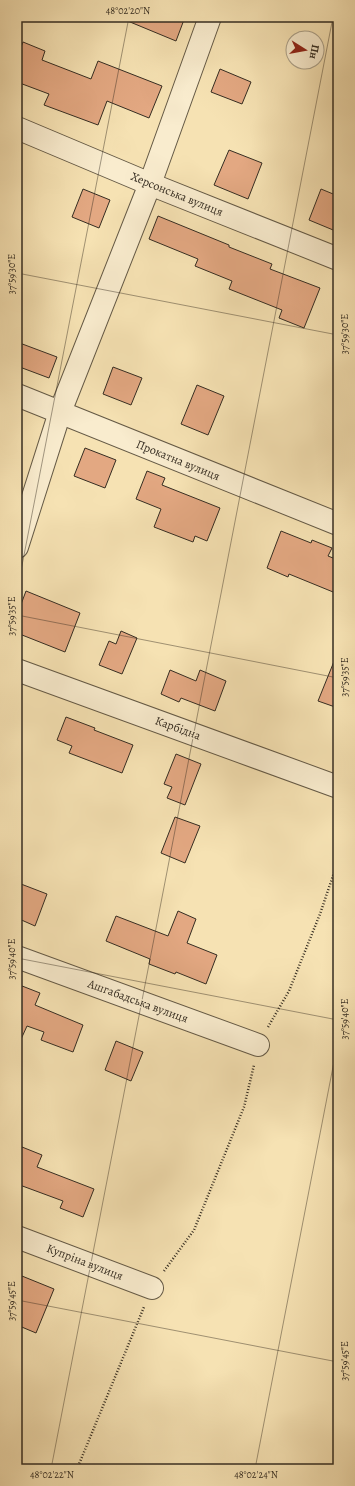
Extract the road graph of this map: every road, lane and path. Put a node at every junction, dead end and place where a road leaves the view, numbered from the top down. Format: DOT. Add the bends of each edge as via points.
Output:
graph roads {
  1 [pos="210,17"];
  2 [pos="17,128"];
  3 [pos="150,184"];
  4 [pos="338,259"];
  5 [pos="17,395"];
  6 [pos="60,412"];
  7 [pos="338,524"];
  8 [pos="17,547"];
  9 [pos="17,670"];
  10 [pos="338,787"];
  11 [pos="338,861"];
  12 [pos="17,957"];
  13 [pos="258,1045"];
  14 [pos="17,1236"];
  15 [pos="152,1288"];
  16 [pos="77,1469"];
  1 -- 3 [label="street"];
  2 -- 3 [label="street, Херсонська вулиця"];
  3 -- 4 [label="street, Херсонська вулиця"];
  3 -- 6 [label="street"];
  5 -- 6 [label="street, Прокатна вулиця"];
  6 -- 7 [label="street, Прокатна вулиця"];
  6 -- 8 [label="street"];
  9 -- 10 [label="street, Карбідна"];
  11 -- 13 [label="path" via="289,991"];
  12 -- 13 [label="street, Ашгабадська вулиця"];
  13 -- 15 [label="path" via="244,1107 194,1230"];
  14 -- 15 [label="street, Купріна вулиця"];
  15 -- 16 [label="path"];
}
